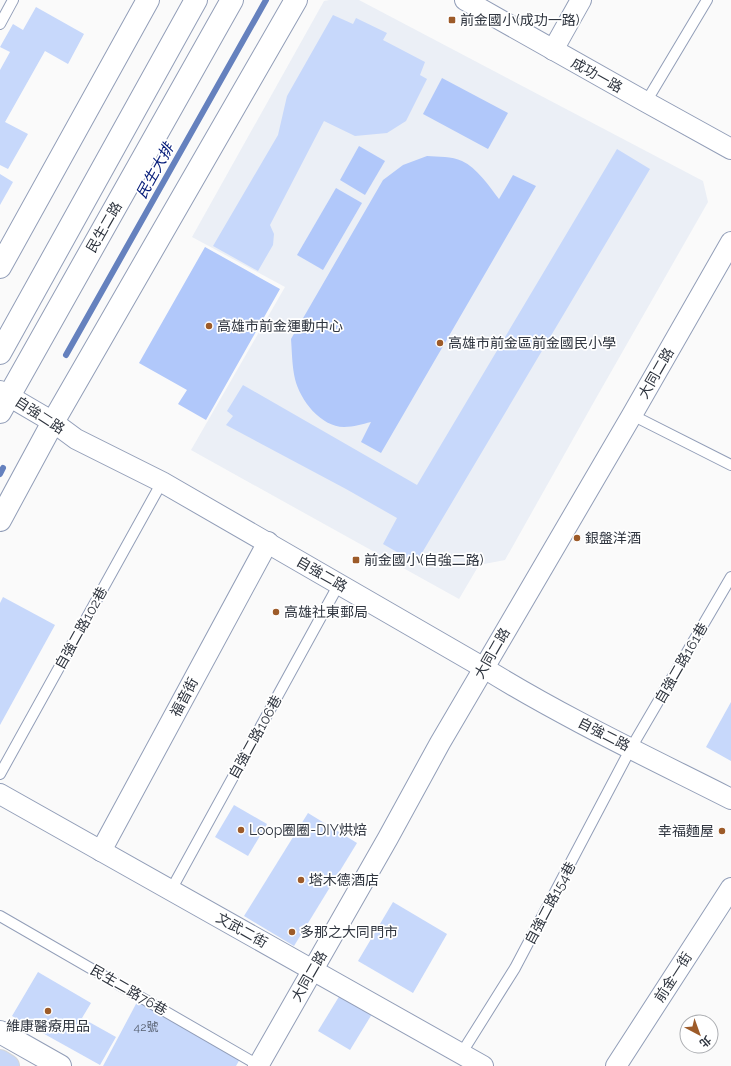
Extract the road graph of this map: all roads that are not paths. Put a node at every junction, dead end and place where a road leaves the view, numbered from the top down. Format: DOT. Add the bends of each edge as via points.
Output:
graph roads {
  1 [pos="13,0"];
  2 [pos="148,0"];
  3 [pos="196,0"];
  4 [pos="232,0"];
  5 [pos="296,0"];
  6 [pos="465,0"];
  7 [pos="581,0"];
  8 [pos="707,0"];
  9 [pos="0,24"];
  10 [pos="553,50"];
  11 [pos="646,102"];
  12 [pos="731,149"];
  13 [pos="731,242"];
  14 [pos="0,267"];
  15 [pos="0,353"];
  16 [pos="3,399"];
  17 [pos="632,415"];
  18 [pos="53,422"];
  19 [pos="731,465"];
  20 [pos="162,482"];
  21 [pos="0,520"];
  22 [pos="268,542"];
  23 [pos="731,577"];
  24 [pos="339,584"];
  25 [pos="484,668"];
  26 [pos="631,748"];
  27 [pos="0,774"];
  28 [pos="0,794"];
  29 [pos="731,799"];
  30 [pos="101,851"];
  31 [pos="731,888"];
  32 [pos="171,890"];
  33 [pos="0,916"];
  34 [pos="313,970"];
  35 [pos="0,1032"];
  36 [pos="461,1054"];
  37 [pos="0,1061"];
  38 [pos="258,1065"];
  39 [pos="8,1066"];
  40 [pos="60,1066"];
  41 [pos="483,1066"];
  42 [pos="616,1066"];
  1 -- 9 [label="lane"];
  2 -- 14 [label="main road"];
  3 -- 15 [label="main road, 民生二路"];
  4 -- 16 [label="main road, 民生二路"];
  5 -- 18 [label="main road"];
  6 -- 10 [label="street, 成功一路"];
  7 -- 10 [label="street"];
  8 -- 11 [label="lane"];
  10 -- 11 [label="street, 成功一路"];
  11 -- 12 [label="street, 成功一路"];
  13 -- 17 [label="street, 大同二路"];
  16 -- 18 [label="street, 自強二路"];
  17 -- 19 [label="lane"];
  17 -- 25 [label="street, 大同二路"];
  18 -- 20 [label="street, 自強二路" via="76,439"];
  18 -- 21 [label="main road"];
  20 -- 22 [label="street, 自強二路"];
  20 -- 27 [label="lane, 自強二路102巷"];
  22 -- 24 [label="street, 自強二路"];
  22 -- 30 [label="street, 福音街"];
  23 -- 26 [label="lane, 自強二路161巷"];
  24 -- 25 [label="street, 自強二路"];
  24 -- 32 [label="lane, 自強二路106巷"];
  25 -- 26 [label="street, 自強二路" via="517,689"];
  25 -- 34 [label="street, 大同二路"];
  26 -- 29 [label="street, 自強二路"];
  26 -- 36 [label="lane, 自強二路154巷" via="516,968"];
  28 -- 30 [label="street, 文武二街"];
  30 -- 32 [label="street, 文武二街"];
  31 -- 42 [label="street, 前金一街"];
  32 -- 34 [label="street, 文武二街"];
  33 -- 38 [label="lane, 民生二路76巷"];
  34 -- 36 [label="street, 文武二街"];
  34 -- 38 [label="street, 大同二路"];
  35 -- 40 [label="main road"];
  36 -- 41 [label="street, 文武二街"];
  37 -- 39 [label="main road"];
}
